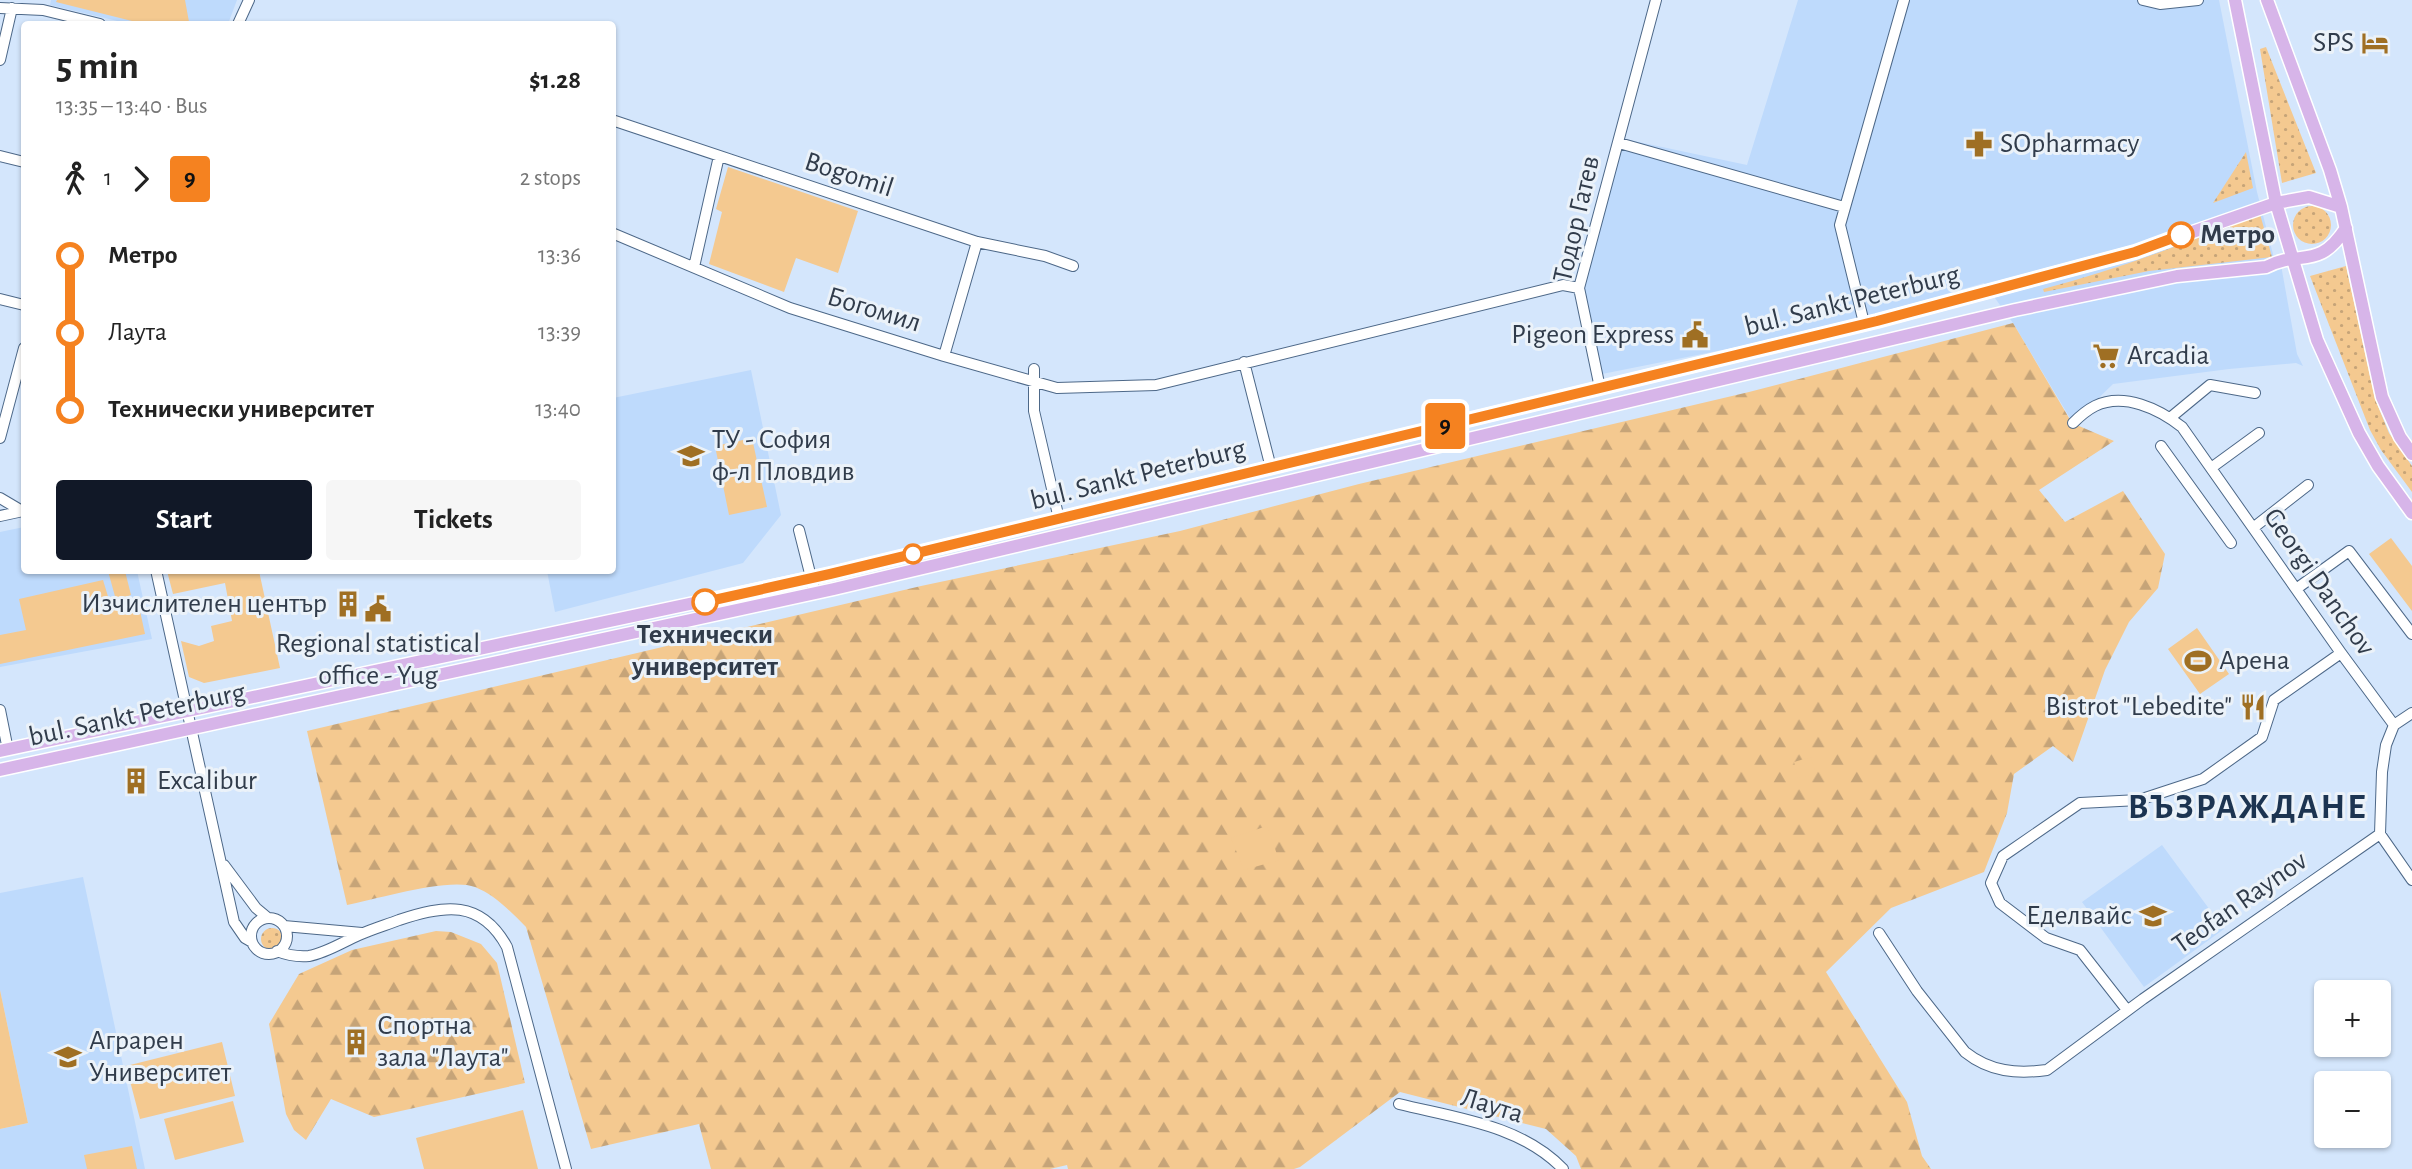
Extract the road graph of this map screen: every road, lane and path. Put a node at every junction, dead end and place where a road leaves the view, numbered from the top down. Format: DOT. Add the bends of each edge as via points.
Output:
graph roads {
  1 [pos="249,0"];
  2 [pos="1656,0"];
  3 [pos="1904,0"];
  4 [pos="2143,0"];
  5 [pos="2198,0"];
  6 [pos="2235,0"];
  7 [pos="2267,0"];
  8 [pos="44,5"];
  9 [pos="0,8"];
  10 [pos="12,8"];
  11 [pos="91,21"];
  12 [pos="239,21"];
  13 [pos="0,60"];
  14 [pos="616,121"];
  15 [pos="1619,143"];
  16 [pos="0,156"];
  17 [pos="719,156"];
  18 [pos="21,161"];
  19 [pos="2276,203"];
  20 [pos="1844,207"];
  21 [pos="2341,207"];
  22 [pos="2346,228"];
  23 [pos="616,235"];
  24 [pos="977,242"];
  25 [pos="2292,260"];
  26 [pos="1073,266"];
  27 [pos="694,267"];
  28 [pos="1579,288"];
  29 [pos="0,299"];
  30 [pos="21,304"];
  31 [pos="1864,323"];
  32 [pos="943,356"];
  33 [pos="21,359"];
  34 [pos="1244,362"];
  35 [pos="1034,369"];
  36 [pos="1033,381"];
  37 [pos="1600,388"];
  38 [pos="2255,393"];
  39 [pos="2170,418"];
  40 [pos="2073,423"];
  41 [pos="2259,433"];
  42 [pos="0,438"];
  43 [pos="2161,446"];
  44 [pos="2412,454"];
  45 [pos="1271,468"];
  46 [pos="2211,468"];
  47 [pos="2308,485"];
  48 [pos="0,498"];
  49 [pos="21,510"];
  50 [pos="21,511"];
  51 [pos="2412,513"];
  52 [pos="0,516"];
  53 [pos="1059,519"];
  54 [pos="2253,528"];
  55 [pos="799,530"];
  56 [pos="2231,543"];
  57 [pos="157,574"];
  58 [pos="811,579"];
  59 [pos="2296,589"];
  60 [pos="815,593"];
  61 [pos="2412,634"];
  62 [pos="2341,653"];
  63 [pos="0,710"];
  64 [pos="187,713"];
  65 [pos="2412,713"];
  66 [pos="2394,725"];
  67 [pos="191,729"];
  68 [pos="4,751"];
  69 [pos="0,770"];
  70 [pos="2380,834"];
  71 [pos="222,862"];
  72 [pos="2412,880"];
  73 [pos="268,918"];
  74 [pos="284,926"];
  75 [pos="362,933"];
  76 [pos="1879,933"];
  77 [pos="252,942"];
  78 [pos="277,951"];
  79 [pos="2127,1010"];
  80 [pos="1399,1104"];
  81 [pos="566,1169"];
  82 [pos="1563,1169"];
  1 -- 12 [label="street"];
  2 -- 15 [label="street, Тодор Гатев"];
  3 -- 20 [label="street"];
  4 -- 5 [label="street" via="2160,4"];
  6 -- 19 [label="main road"];
  7 -- 21 [label="main road"];
  8 -- 10 [label="street"];
  8 -- 11 [label="street"];
  9 -- 10 [label="street"];
  10 -- 13 [label="street"];
  14 -- 17 [label="street, Bogomil"];
  15 -- 20 [label="street"];
  15 -- 28 [label="street, Тодор Гатев"];
  16 -- 18 [label="street"];
  17 -- 24 [label="street, Bogomil"];
  17 -- 27 [label="street"];
  19 -- 21 [label="main road, bul. Sankt Peterburg" via="2309,197"];
  19 -- 25 [label="main road"];
  19 -- 31 [label="main road, bul. Sankt Peterburg" via="2135,252"];
  20 -- 31 [label="street" via="1840,225"];
  21 -- 22 [label="main road"];
  22 -- 25 [label="main road, bul. Sankt Peterburg" via="2332,248"];
  22 -- 44 [label="main road" via="2382,397"];
  23 -- 27 [label="street"];
  24 -- 26 [label="street, Bogomil"];
  24 -- 32 [label="street"];
  25 -- 51 [label="main road" via="2317,340 2359,433"];
  25 -- 60 [label="main road, bul. Sankt Peterburg" via="2165,279 2015,310"];
  27 -- 32 [label="street" via="790,308"];
  28 -- 34 [label="street" via="1563,285"];
  28 -- 37 [label="street, Тодор Гатев"];
  29 -- 30 [label="street"];
  31 -- 37 [label="main road, bul. Sankt Peterburg"];
  32 -- 36 [label="street"];
  33 -- 42 [label="street"];
  34 -- 36 [label="street" via="1156,385 1057,388"];
  34 -- 45 [label="street"];
  35 -- 36 [label="street"];
  36 -- 53 [label="street" via="1034,411"];
  37 -- 45 [label="main road, bul. Sankt Peterburg"];
  38 -- 39 [label="street" via="2210,386"];
  39 -- 40 [label="street, Georgi Danchov" via="2140,403 2116,401 2095,406"];
  39 -- 46 [label="street, Georgi Danchov" via="2182,427"];
  41 -- 46 [label="street"];
  43 -- 56 [label="street"];
  45 -- 53 [label="main road, bul. Sankt Peterburg"];
  46 -- 54 [label="street, Georgi Danchov"];
  47 -- 54 [label="street"];
  48 -- 49 [label="street"];
  50 -- 52 [label="street"];
  53 -- 58 [label="main road, bul. Sankt Peterburg"];
  54 -- 59 [label="street, Georgi Danchov"];
  55 -- 58 [label="street"];
  57 -- 64 [label="street"];
  58 -- 60 [label="street"];
  58 -- 64 [label="main road, bul. Sankt Peterburg"];
  59 -- 61 [label="street" via="2349,551"];
  59 -- 62 [label="street, Georgi Danchov"];
  60 -- 67 [label="main road, bul. Sankt Peterburg"];
  62 -- 66 [label="street, Georgi Danchov"];
  62 -- 79 [label="street" via="2274,700 2262,737 2203,779 2139,800 2080,803 2003,856 1991,883 2000,904 2046,938 2080,950"];
  63 -- 68 [label="street"];
  64 -- 67 [label="street"];
  64 -- 68 [label="main road, bul. Sankt Peterburg"];
  65 -- 66 [label="street"];
  66 -- 70 [label="street" via="2382,772"];
  67 -- 69 [label="main road, bul. Sankt Peterburg"];
  67 -- 71 [label="street"];
  70 -- 72 [label="street"];
  70 -- 79 [label="street, Teofan Raynov"];
  71 -- 73 [label="street"];
  71 -- 77 [label="street" via="234,922"];
  73 -- 74 [label="street"];
  73 -- 77 [label="street" via="254,926"];
  74 -- 75 [label="street"];
  74 -- 78 [label="street" via="286,940"];
  75 -- 78 [label="street" via="313,955"];
  75 -- 81 [label="street" via="438,909 457,908 473,913 499,933"];
  76 -- 79 [label="street, Teofan Raynov" via="1965,1052 2003,1072 2047,1070"];
  77 -- 78 [label="street" via="261,951"];
  80 -- 82 [label="street, Лаута" via="1509,1132 1531,1142"];
}
